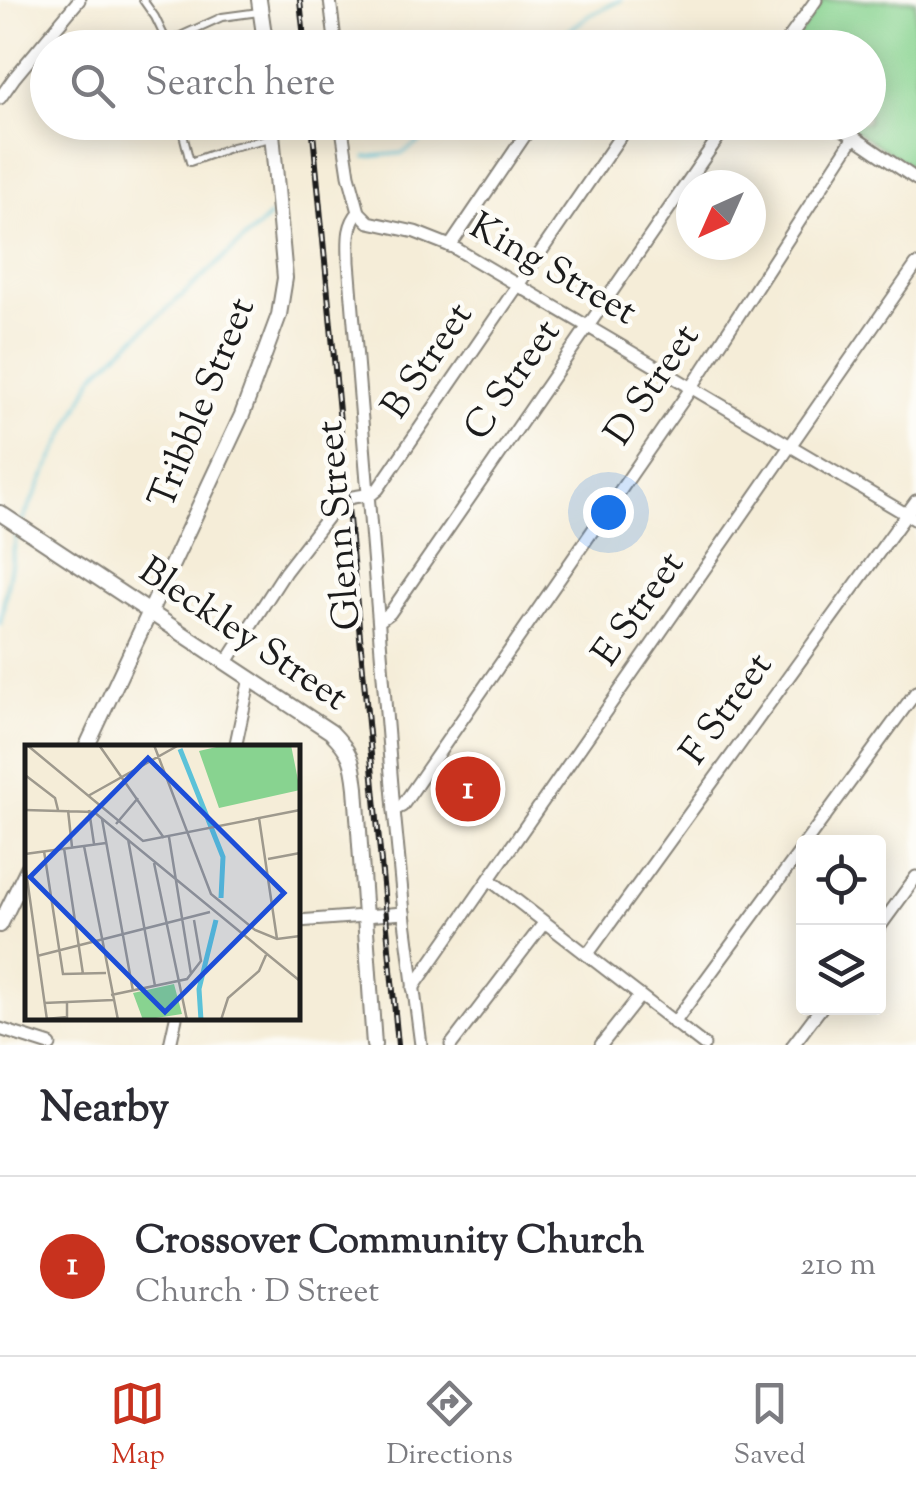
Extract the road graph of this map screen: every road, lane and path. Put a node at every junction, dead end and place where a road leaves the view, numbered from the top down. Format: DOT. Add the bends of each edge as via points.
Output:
graph roads {
  1 [pos="79,0"];
  2 [pos="143,0"];
  3 [pos="330,0"];
  4 [pos="816,0"];
  5 [pos="260,6"];
  6 [pos="54,30"];
  7 [pos="162,30"];
  8 [pos="197,30"];
  9 [pos="334,30"];
  10 [pos="795,30"];
  11 [pos="30,59"];
  12 [pos="0,98"];
  13 [pos="184,140"];
  14 [pos="250,140"];
  15 [pos="273,140"];
  16 [pos="344,140"];
  17 [pos="522,140"];
  18 [pos="618,140"];
  19 [pos="717,140"];
  20 [pos="852,140"];
  21 [pos="858,140"];
  22 [pos="916,179"];
  23 [pos="359,212"];
  24 [pos="450,246"];
  25 [pos="916,265"];
  26 [pos="518,284"];
  27 [pos="589,326"];
  28 [pos="692,387"];
  29 [pos="790,446"];
  30 [pos="368,495"];
  31 [pos="916,501"];
  32 [pos="0,513"];
  33 [pos="912,518"];
  34 [pos="150,613"];
  35 [pos="378,621"];
  36 [pos="227,662"];
  37 [pos="250,678"];
  38 [pos="916,692"];
  39 [pos="87,745"];
  40 [pos="236,745"];
  41 [pos="394,810"];
  42 [pos="812,835"];
  43 [pos="796,856"];
  44 [pos="25,874"];
  45 [pos="916,877"];
  46 [pos="490,880"];
  47 [pos="404,913"];
  48 [pos="365,918"];
  49 [pos="300,921"];
  50 [pos="544,923"];
  51 [pos="0,925"];
  52 [pos="880,925"];
  53 [pos="586,955"];
  54 [pos="413,988"];
  55 [pos="640,996"];
  56 [pos="816,1015"];
  57 [pos="176,1020"];
  58 [pos="674,1023"];
  59 [pos="0,1030"];
  60 [pos="50,1045"];
  61 [pos="170,1045"];
  62 [pos="374,1045"];
  63 [pos="421,1045"];
  64 [pos="451,1045"];
  65 [pos="601,1045"];
  66 [pos="704,1045"];
  67 [pos="794,1045"];
  1 -- 6 [label="street"];
  2 -- 7 [label="lane"];
  3 -- 9 [label="street"];
  4 -- 10 [label="street"];
  5 -- 8 [label="lane"];
  11 -- 12 [label="street"];
  13 -- 14 [label="lane" via="190,162"];
  15 -- 34 [label="street, Tribble Street" via="286,278 279,315 242,415"];
  16 -- 23 [label="street, Glenn Street"];
  17 -- 24 [label="street"];
  18 -- 26 [label="street, B Street"];
  19 -- 27 [label="street, C Street"];
  20 -- 28 [label="street, D Street"];
  21 -- 22 [label="street"];
  23 -- 24 [label="street, King Street" via="369,222"];
  23 -- 30 [label="street, Glenn Street" via="351,220 349,262"];
  24 -- 26 [label="street, King Street"];
  25 -- 29 [label="street, E Street"];
  26 -- 27 [label="street, King Street"];
  26 -- 30 [label="street, B Street"];
  27 -- 28 [label="street, King Street"];
  27 -- 35 [label="street, C Street"];
  28 -- 29 [label="street, King Street"];
  28 -- 41 [label="street, D Street"];
  29 -- 33 [label="street, King Street"];
  29 -- 46 [label="street, E Street"];
  30 -- 35 [label="street, Glenn Street"];
  30 -- 36 [label="street, B Street" via="338,502"];
  31 -- 33 [label="street, F Street"];
  32 -- 34 [label="street, Bleckley Street"];
  33 -- 53 [label="street, F Street"];
  34 -- 36 [label="street, Bleckley Street"];
  34 -- 39 [label="street, Tribble Street"];
  35 -- 41 [label="street, Glenn Street"];
  36 -- 37 [label="street, Bleckley Street"];
  37 -- 40 [label="street"];
  37 -- 48 [label="street, Bleckley Street" via="331,732 353,762"];
  38 -- 42 [label="street"];
  41 -- 47 [label="street, Glenn Street"];
  43 -- 58 [label="street"];
  44 -- 51 [label="street"];
  45 -- 52 [label="street"];
  46 -- 50 [label="street"];
  46 -- 54 [label="street, E Street"];
  47 -- 48 [label="street"];
  47 -- 54 [label="street, Glenn Street"];
  48 -- 49 [label="street"];
  48 -- 62 [label="street, Bleckley Street"];
  50 -- 53 [label="street"];
  50 -- 64 [label="street"];
  53 -- 55 [label="street"];
  54 -- 63 [label="street, Glenn Street"];
  55 -- 58 [label="street"];
  55 -- 65 [label="street"];
  56 -- 67 [label="street"];
  57 -- 61 [label="street"];
  58 -- 66 [label="street"];
  59 -- 60 [label="street"];
}
